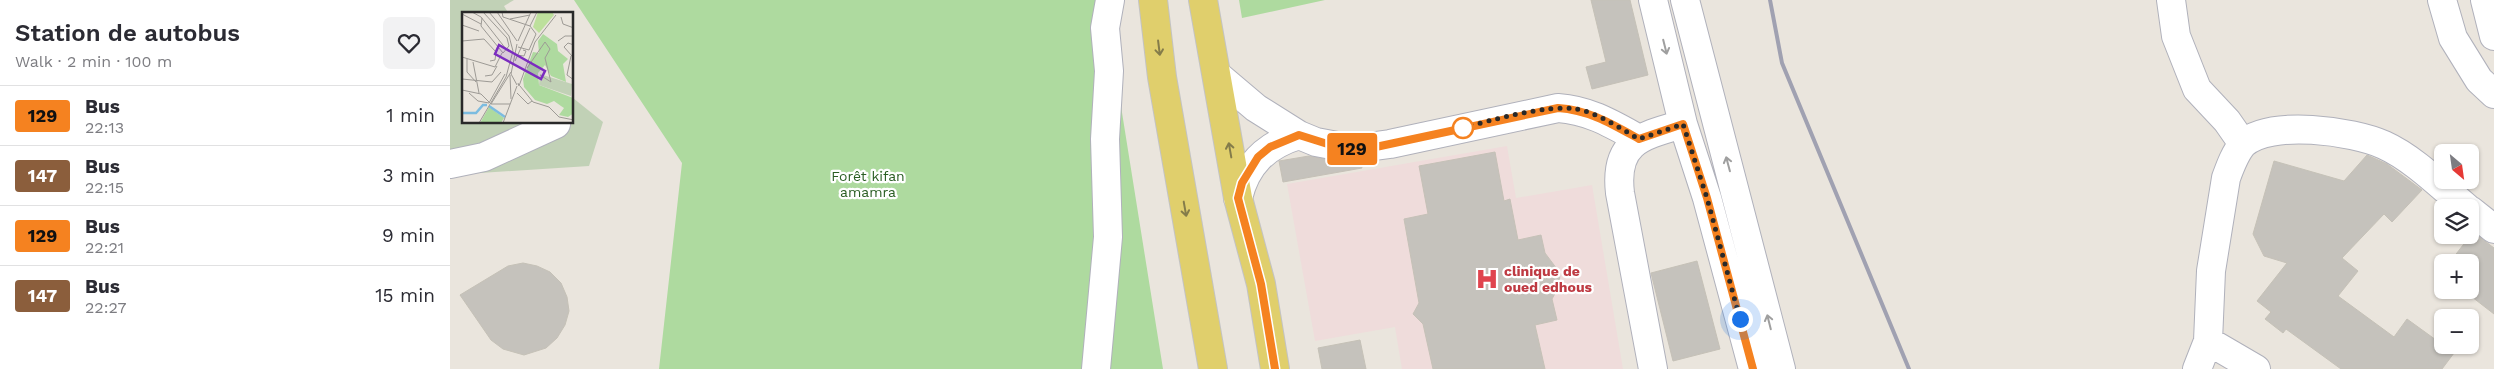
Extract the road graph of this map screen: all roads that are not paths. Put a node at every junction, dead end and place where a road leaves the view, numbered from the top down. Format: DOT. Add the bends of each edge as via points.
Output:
graph roads {
  1 [pos="1110,0"];
  2 [pos="1153,0"];
  3 [pos="1202,0"];
  4 [pos="1653,0"];
  5 [pos="1685,0"];
  6 [pos="2171,0"];
  7 [pos="2442,0"];
  8 [pos="2485,0"];
  9 [pos="2494,36"];
  10 [pos="1217,75"];
  11 [pos="2494,94"];
  12 [pos="556,124"];
  13 [pos="1683,124"];
  14 [pos="1299,135"];
  15 [pos="1639,139"];
  16 [pos="2243,144"];
  17 [pos="450,164"];
  18 [pos="1238,198"];
  19 [pos="2456,199"];
  20 [pos="2479,217"];
  21 [pos="2494,229"];
  22 [pos="2208,342"];
  23 [pos="1096,369"];
  24 [pos="1213,369"];
  25 [pos="1275,369"];
  26 [pos="1653,369"];
  27 [pos="1753,369"];
  28 [pos="1781,369"];
  29 [pos="2197,369"];
  30 [pos="2256,369"];
  1 -- 23 [label="street" via="1105,28 1109,71 1105,139 1108,237"];
  2 -- 24 [label="main road, one-way" via="1162,76"];
  3 -- 10 [label="main road"];
  4 -- 13 [label="street, one-way"];
  28 -- 5 [label="street, one-way"];
  6 -- 16 [label="street" via="2176,36 2197,89"];
  7 -- 11 [label="street" via="2453,38 2479,80"];
  8 -- 9 [label="street"];
  10 -- 14 [label="street" via="1256,108"];
  18 -- 10 [label="main road, one-way"];
  12 -- 17 [label="street" via="484,157"];
  13 -- 15 [label="street"];
  13 -- 27 [label="street" via="1707,198"];
  14 -- 15 [label="street" via="1334,146 1371,148 1558,108 1593,114"];
  14 -- 18 [label="street" via="1270,147 1258,157 1242,183"];
  15 -- 26 [label="street" via="1626,152 1618,178"];
  16 -- 19 [label="street" via="2264,133 2281,129 2370,141 2385,145 2417,166"];
  16 -- 22 [label="street" via="2226,178 2211,271"];
  18 -- 25 [label="main road" via="1261,284"];
  20 -- 21 [label="street"];
  22 -- 29 [label="street"];
  22 -- 30 [label="street"];
}
